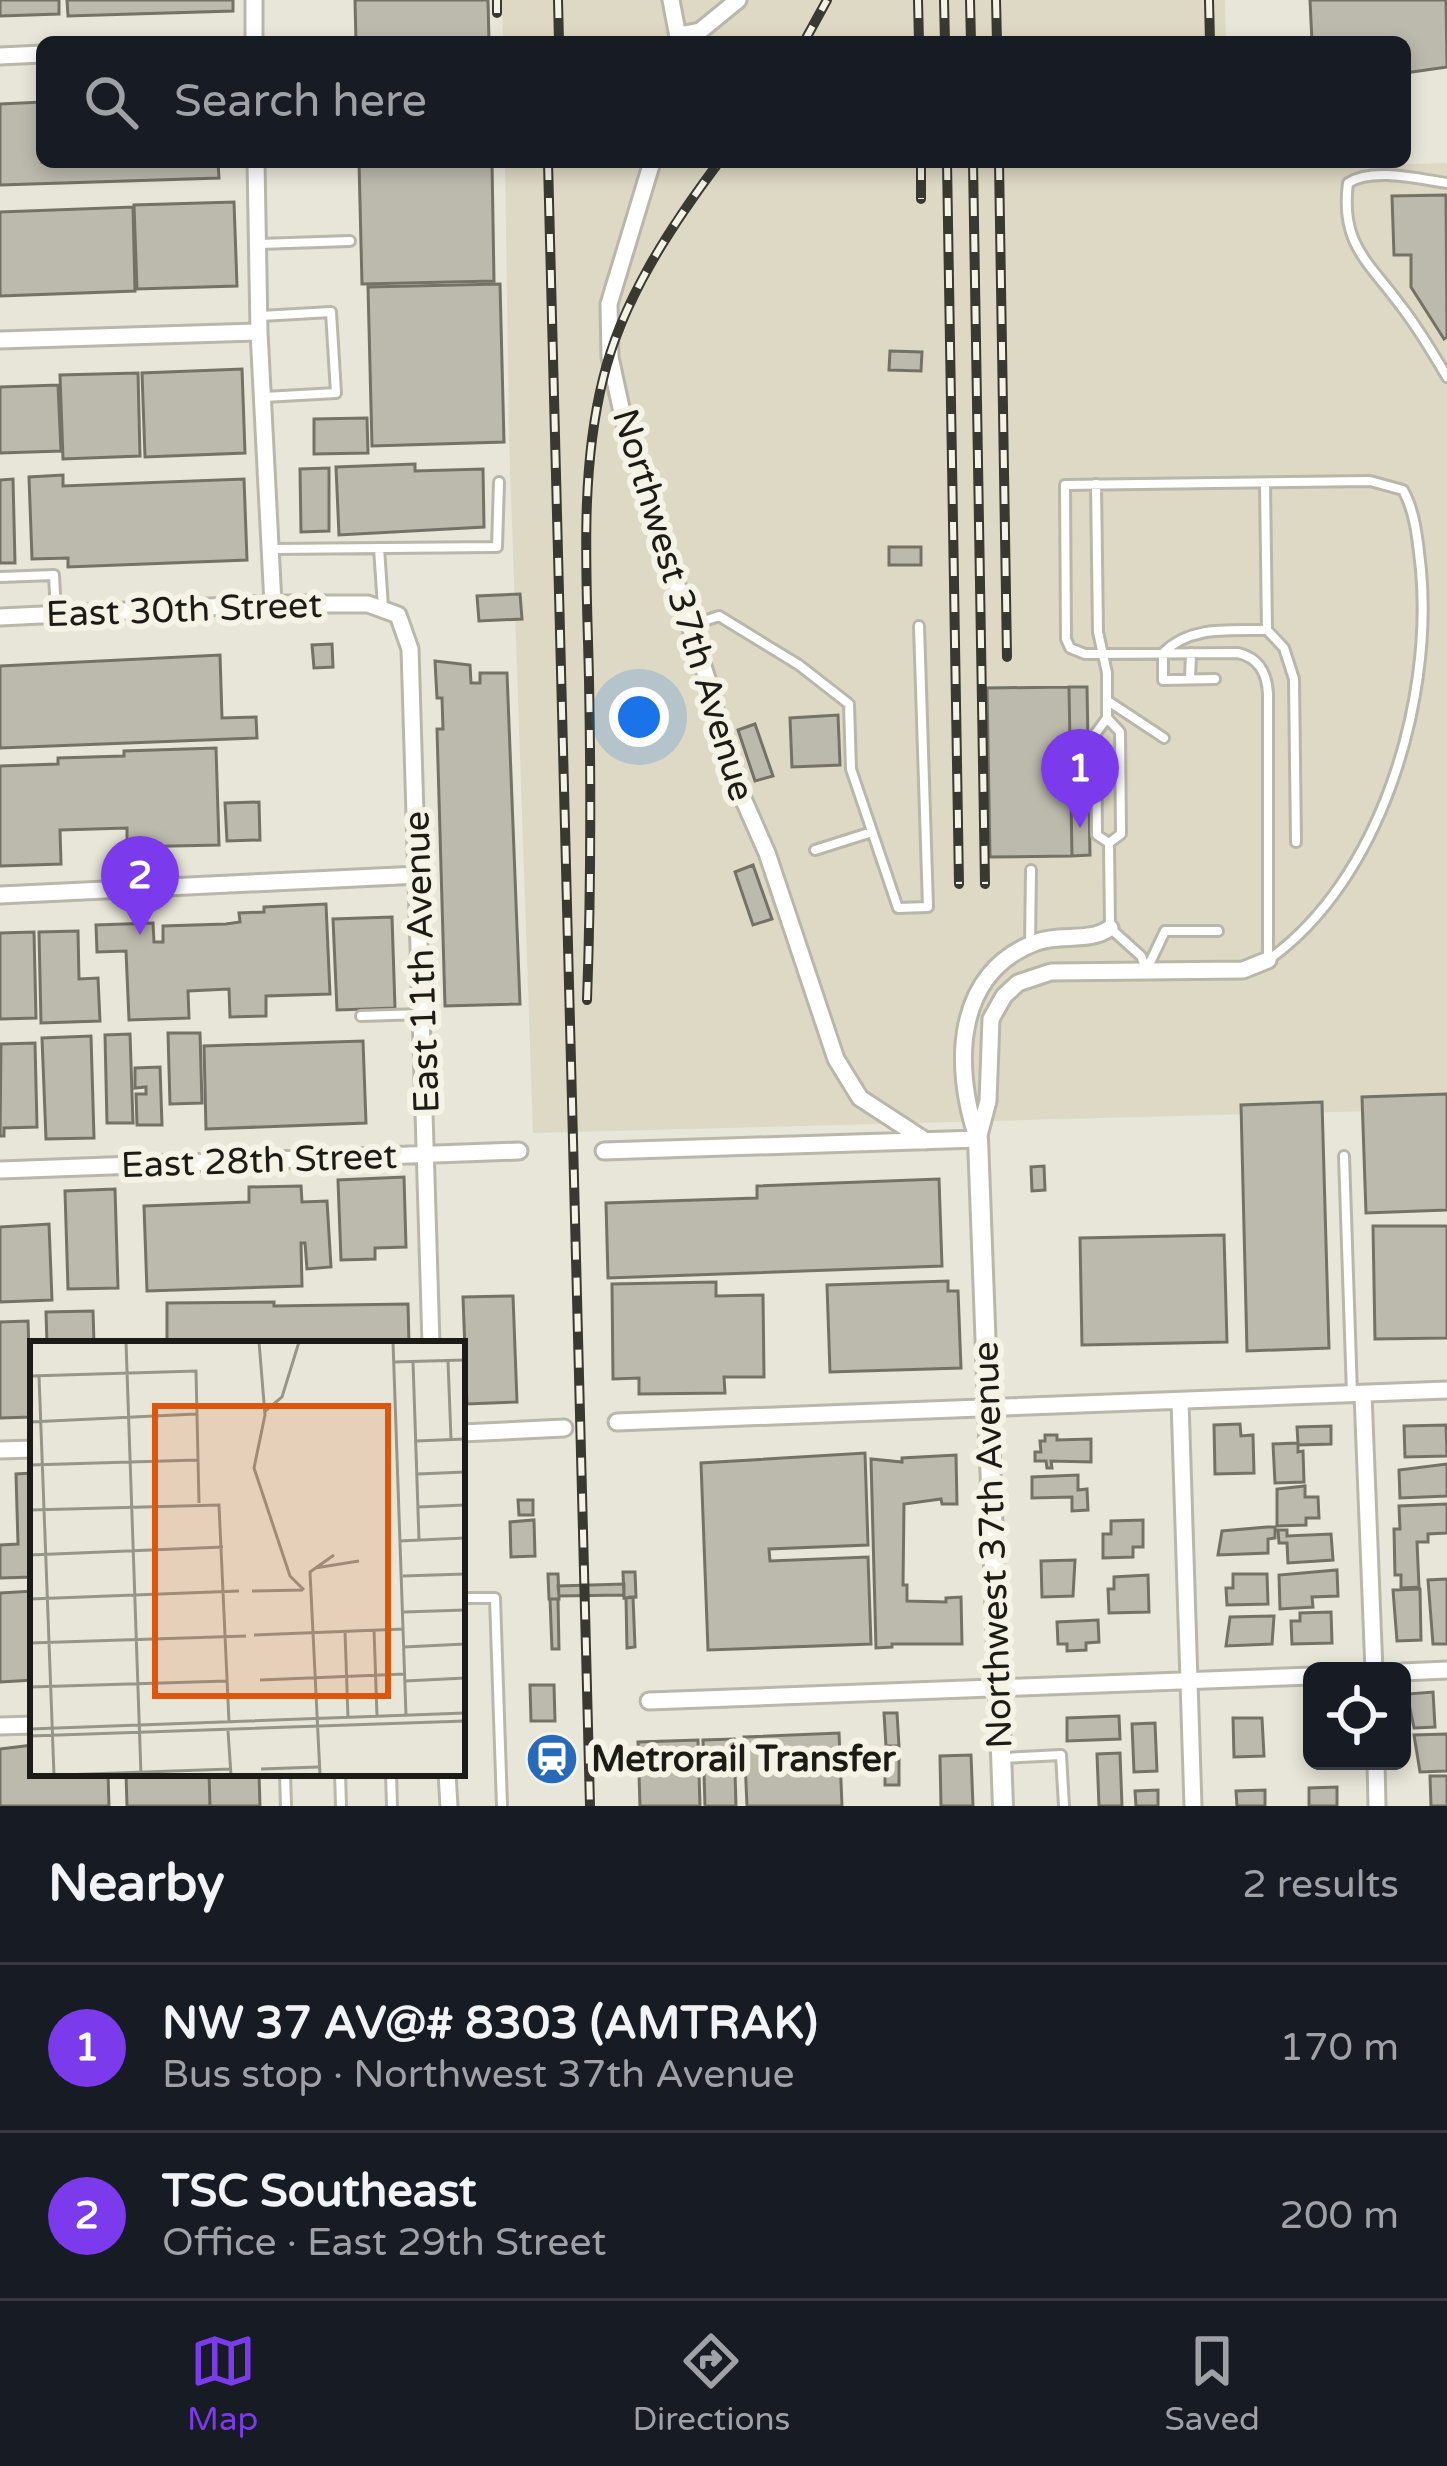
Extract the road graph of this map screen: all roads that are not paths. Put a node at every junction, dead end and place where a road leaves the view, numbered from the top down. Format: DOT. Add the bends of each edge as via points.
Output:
graph roads {
  1 [pos="254,0"];
  2 [pos="670,0"];
  3 [pos="738,0"];
  4 [pos="254,36"];
  5 [pos="679,36"];
  6 [pos="686,36"];
  7 [pos="36,54"];
  8 [pos="0,56"];
  9 [pos="256,168"];
  10 [pos="650,168"];
  11 [pos="1447,182"];
  12 [pos="350,241"];
  13 [pos="258,244"];
  14 [pos="259,324"];
  15 [pos="0,340"];
  16 [pos="1447,377"];
  17 [pos="262,397"];
  18 [pos="499,482"];
  19 [pos="1265,483"];
  20 [pos="1096,484"];
  21 [pos="379,548"];
  22 [pos="270,549"];
  23 [pos="0,577"];
  24 [pos="273,604"];
  25 [pos="375,607"];
  26 [pos="56,614"];
  27 [pos="0,616"];
  28 [pos="690,625"];
  29 [pos="919,626"];
  30 [pos="1267,630"];
  31 [pos="1163,653"];
  32 [pos="1191,653"];
  33 [pos="1103,654"];
  34 [pos="1190,680"];
  35 [pos="1215,680"];
  36 [pos="1107,700"];
  37 [pos="1107,718"];
  38 [pos="1164,738"];
  39 [pos="872,832"];
  40 [pos="1296,842"];
  41 [pos="1109,843"];
  42 [pos="815,850"];
  43 [pos="1031,870"];
  44 [pos="419,875"];
  45 [pos="0,895"];
  46 [pos="1110,928"];
  47 [pos="1218,932"];
  48 [pos="1030,945"];
  49 [pos="1268,960"];
  50 [pos="1147,971"];
  51 [pos="424,1014"];
  52 [pos="361,1016"];
  53 [pos="978,1139"];
  54 [pos="926,1141"];
  55 [pos="519,1151"];
  56 [pos="604,1151"];
  57 [pos="428,1155"];
  58 [pos="1344,1156"];
  59 [pos="0,1170"];
  60 [pos="431,1341"];
  61 [pos="1447,1390"];
  62 [pos="1357,1395"];
  63 [pos="1180,1401"];
  64 [pos="988,1408"];
  65 [pos="617,1422"];
  66 [pos="564,1428"];
  67 [pos="465,1433"];
  68 [pos="30,1449"];
  69 [pos="0,1450"];
  70 [pos="465,1598"];
  71 [pos="1373,1662"];
  72 [pos="1447,1670"];
  73 [pos="1411,1672"];
  74 [pos="1303,1676"];
  75 [pos="1187,1682"];
  76 [pos="998,1687"];
  77 [pos="649,1701"];
  78 [pos="30,1725"];
  79 [pos="0,1726"];
  80 [pos="1001,1758"];
  81 [pos="1376,1770"];
  82 [pos="285,1776"];
  83 [pos="340,1776"];
  84 [pos="391,1776"];
  85 [pos="447,1776"];
  86 [pos="286,1806"];
  87 [pos="341,1806"];
  88 [pos="392,1806"];
  89 [pos="449,1806"];
  90 [pos="502,1806"];
  91 [pos="1003,1806"];
  92 [pos="1064,1806"];
  93 [pos="1193,1806"];
  94 [pos="1378,1806"];
  1 -- 4 [label="street"];
  2 -- 5 [label="street"];
  3 -- 6 [label="street"];
  7 -- 8 [label="street"];
  9 -- 13 [label="street"];
  10 -- 28 [label="street, Northwest 37th Avenue" via="610,296 610,357"];
  11 -- 16 [label="lane" via="1355,178 1344,213 1358,254"];
  12 -- 13 [label="lane"];
  13 -- 14 [label="street"];
  14 -- 15 [label="street"];
  14 -- 17 [label="street"];
  14 -- 17 [label="lane" via="332,312 336,393"];
  17 -- 22 [label="street"];
  18 -- 21 [label="lane" via="497,548"];
  19 -- 20 [label="lane"];
  19 -- 30 [label="lane"];
  19 -- 49 [label="lane" via="1380,482 1403,490 1422,584 1421,656 1403,745 1366,842 1330,901"];
  20 -- 33 [label="lane"];
  20 -- 33 [label="lane" via="1065,485 1066,639 1075,652"];
  21 -- 22 [label="lane"];
  21 -- 25 [label="lane"];
  22 -- 24 [label="street"];
  23 -- 26 [label="lane" via="54,575"];
  24 -- 25 [label="street, East 30th Street"];
  24 -- 26 [label="street, East 30th Street"];
  25 -- 44 [label="street, East 11th Avenue" via="398,615 410,649"];
  26 -- 27 [label="street, East 30th Street"];
  28 -- 39 [label="lane" via="719,616 849,704 851,769"];
  28 -- 54 [label="street, Northwest 37th Avenue" via="726,760 767,853 841,1070 868,1106"];
  29 -- 39 [label="lane" via="928,908 898,908"];
  30 -- 31 [label="lane" via="1199,632"];
  30 -- 40 [label="lane" via="1288,655 1294,680"];
  31 -- 32 [label="lane"];
  31 -- 33 [label="lane"];
  31 -- 34 [label="lane" via="1163,680"];
  32 -- 34 [label="lane"];
  32 -- 49 [label="lane" via="1244,654 1267,680"];
  33 -- 36 [label="lane"];
  34 -- 35 [label="lane"];
  36 -- 37 [label="lane"];
  36 -- 38 [label="lane"];
  37 -- 41 [label="lane" via="1096,733 1097,836"];
  37 -- 41 [label="lane" via="1120,732 1121,834"];
  39 -- 42 [label="lane"];
  41 -- 46 [label="lane"];
  43 -- 48 [label="lane"];
  44 -- 45 [label="street"];
  44 -- 51 [label="street, East 11th Avenue"];
  46 -- 48 [label="street"];
  46 -- 50 [label="lane"];
  47 -- 50 [label="lane" via="1165,932"];
  48 -- 53 [label="street, Northwest 37th Avenue" via="987,977 968,1012 965,1101"];
  49 -- 50 [label="street, Northwest 37th Avenue" via="1243,970"];
  50 -- 53 [label="street, Northwest 37th Avenue" via="1052,972 1004,996 989,1029 988,1101"];
  51 -- 52 [label="lane"];
  51 -- 57 [label="street, East 11th Avenue"];
  53 -- 54 [label="street"];
  53 -- 64 [label="street, Northwest 37th Avenue"];
  54 -- 56 [label="street"];
  55 -- 57 [label="street, East 28th Street"];
  57 -- 59 [label="street, East 28th Street"];
  57 -- 60 [label="street, East 11th Avenue"];
  58 -- 62 [label="lane"];
  61 -- 62 [label="street"];
  62 -- 63 [label="street"];
  62 -- 71 [label="street"];
  63 -- 64 [label="street"];
  63 -- 75 [label="street"];
  64 -- 65 [label="street"];
  64 -- 76 [label="street, Northwest 37th Avenue"];
  66 -- 67 [label="street"];
  68 -- 69 [label="street"];
  70 -- 90 [label="lane" via="495,1598"];
  72 -- 73 [label="street"];
  74 -- 75 [label="street"];
  75 -- 76 [label="street"];
  75 -- 93 [label="street"];
  76 -- 77 [label="street"];
  76 -- 80 [label="street, Northwest 37th Avenue"];
  78 -- 79 [label="street"];
  80 -- 91 [label="street, Northwest 37th Avenue"];
  80 -- 92 [label="lane" via="1061,1755"];
  81 -- 94 [label="street"];
  82 -- 86 [label="lane"];
  83 -- 87 [label="lane"];
  84 -- 88 [label="lane"];
  85 -- 89 [label="street"];
}
